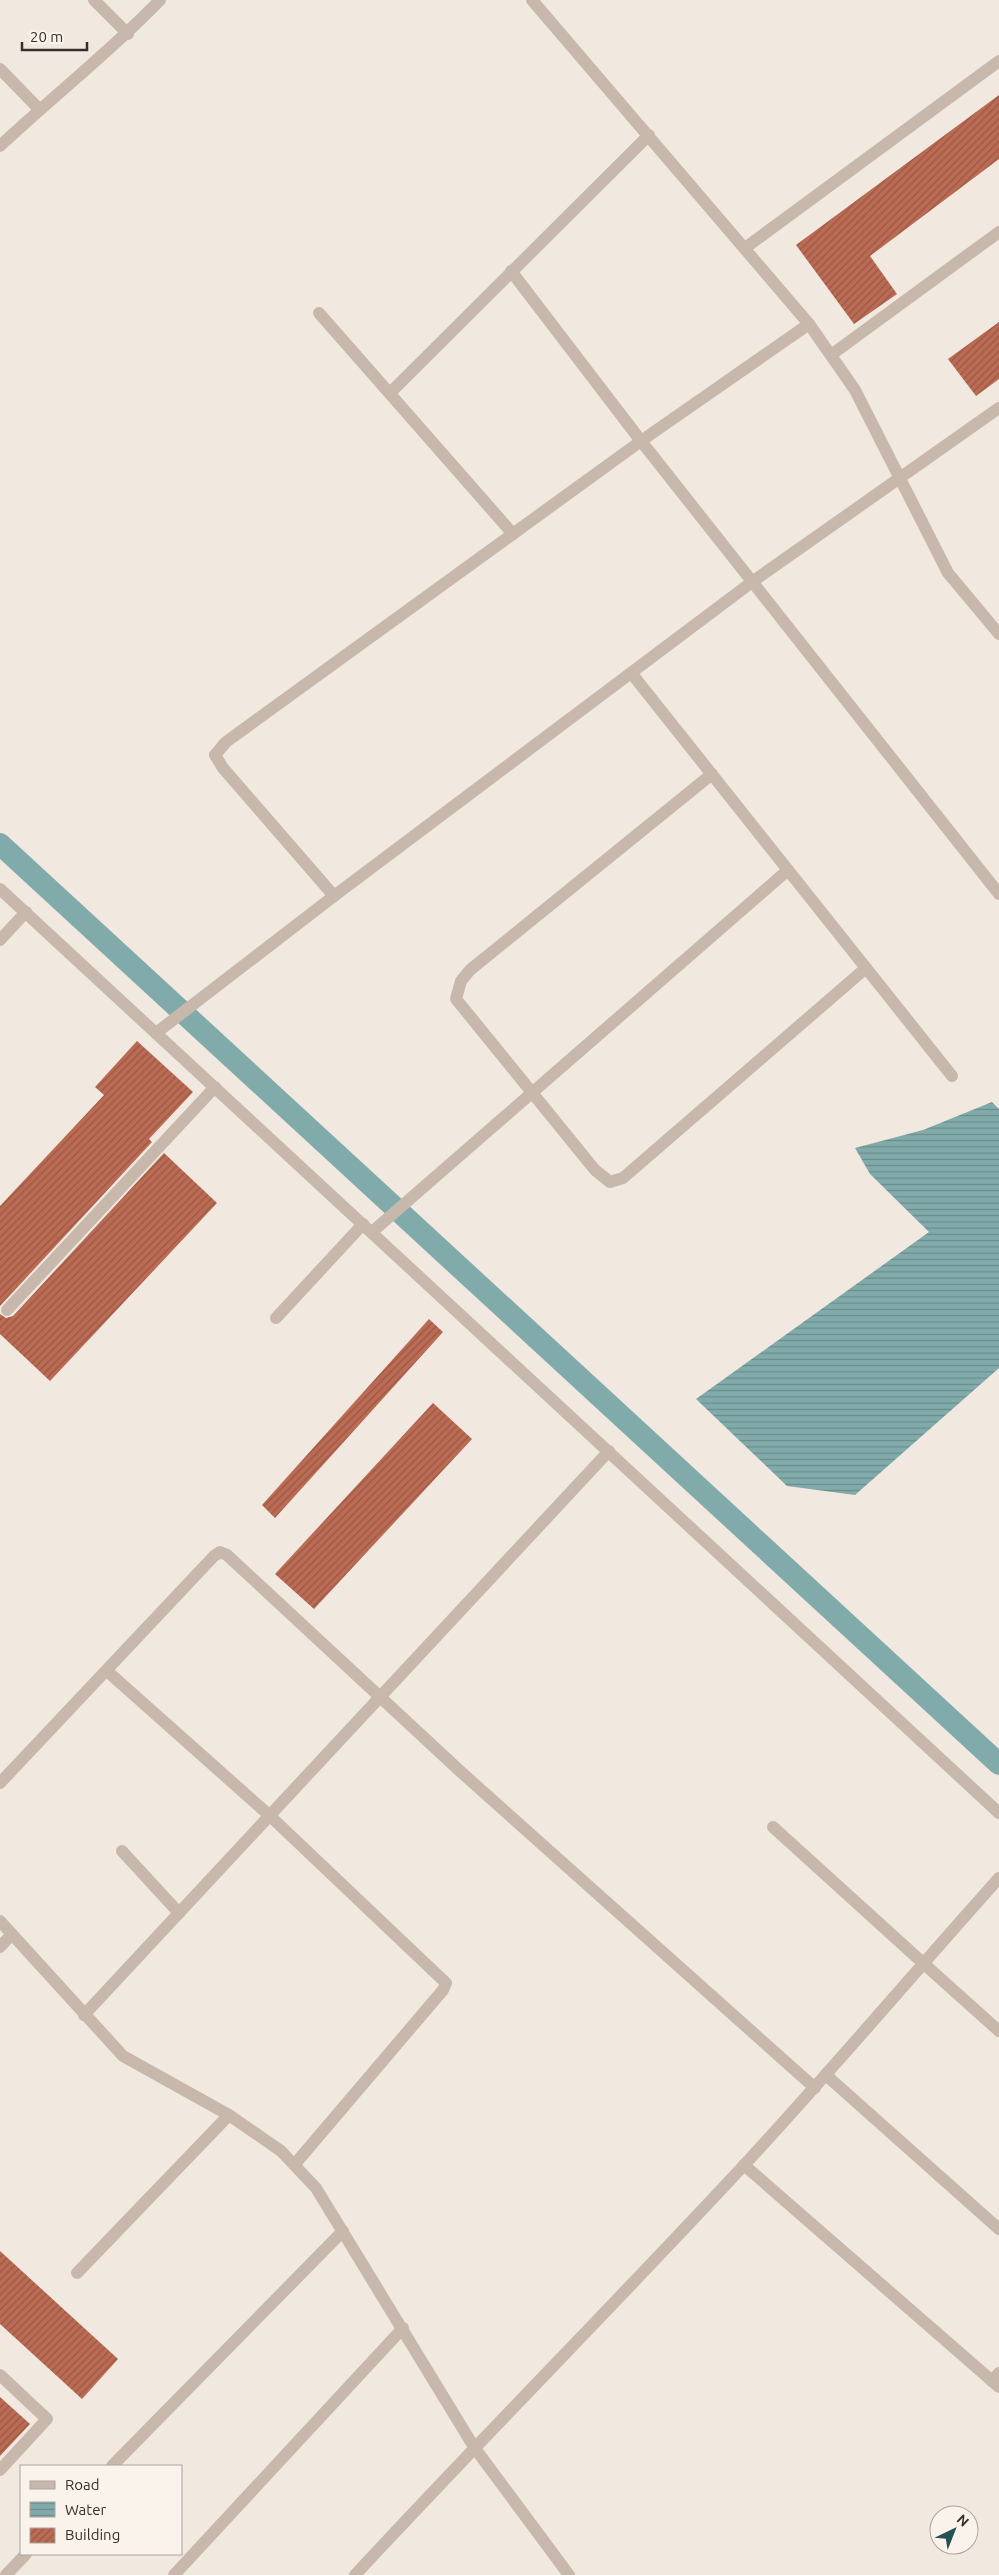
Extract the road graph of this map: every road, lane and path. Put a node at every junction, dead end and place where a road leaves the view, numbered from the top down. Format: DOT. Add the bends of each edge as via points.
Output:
graph roads {
  1 [pos="94,0"];
  2 [pos="160,0"];
  3 [pos="532,0"];
  4 [pos="128,34"];
  5 [pos="999,62"];
  6 [pos="0,69"];
  7 [pos="39,109"];
  8 [pos="649,135"];
  9 [pos="0,146"];
  10 [pos="999,232"];
  11 [pos="745,248"];
  12 [pos="511,271"];
  13 [pos="319,313"];
  14 [pos="809,324"];
  15 [pos="831,355"];
  16 [pos="391,392"];
  17 [pos="999,408"];
  18 [pos="641,441"];
  19 [pos="901,476"];
  20 [pos="514,534"];
  21 [pos="752,582"];
  22 [pos="999,634"];
  23 [pos="632,674"];
  24 [pos="712,774"];
  25 [pos="788,870"];
  26 [pos="0,888"];
  27 [pos="999,894"];
  28 [pos="334,896"];
  29 [pos="26,912"];
  30 [pos="0,940"];
  31 [pos="866,968"];
  32 [pos="156,1032"];
  33 [pos="952,1076"];
  34 [pos="215,1087"];
  35 [pos="531,1092"];
  36 [pos="367,1228"];
  37 [pos="7,1310"];
  38 [pos="276,1318"];
  39 [pos="609,1452"];
  40 [pos="107,1671"];
  41 [pos="379,1697"];
  42 [pos="0,1783"];
  43 [pos="999,1813"];
  44 [pos="269,1815"];
  45 [pos="773,1827"];
  46 [pos="122,1851"];
  47 [pos="999,1878"];
  48 [pos="179,1913"];
  49 [pos="0,1922"];
  50 [pos="12,1934"];
  51 [pos="0,1947"];
  52 [pos="923,1963"];
  53 [pos="84,2015"];
  54 [pos="999,2031"];
  55 [pos="827,2076"];
  56 [pos="815,2088"];
  57 [pos="229,2115"];
  58 [pos="295,2164"];
  59 [pos="744,2165"];
  60 [pos="999,2229"];
  61 [pos="343,2231"];
  62 [pos="77,2273"];
  63 [pos="403,2328"];
  64 [pos="0,2375"];
  65 [pos="997,2380"];
  66 [pos="474,2446"];
  67 [pos="113,2465"];
  68 [pos="0,2470"];
  69 [pos="25,2555"];
  70 [pos="6,2575"];
  71 [pos="174,2575"];
  72 [pos="355,2575"];
  73 [pos="569,2575"];
  1 -- 4 [label="street"];
  2 -- 4 [label="street"];
  3 -- 8 [label="street"];
  4 -- 7 [label="street"];
  5 -- 11 [label="street"];
  6 -- 7 [label="street"];
  7 -- 9 [label="street"];
  8 -- 11 [label="street"];
  8 -- 12 [label="street"];
  10 -- 15 [label="street"];
  11 -- 14 [label="street"];
  12 -- 16 [label="street"];
  12 -- 18 [label="street"];
  13 -- 16 [label="street"];
  14 -- 15 [label="street"];
  14 -- 18 [label="street"];
  15 -- 19 [label="street" via="855,390"];
  16 -- 20 [label="street"];
  17 -- 19 [label="street"];
  18 -- 20 [label="street"];
  18 -- 21 [label="street"];
  19 -- 21 [label="street"];
  19 -- 22 [label="street" via="948,573"];
  20 -- 28 [label="street" via="226,742 215,755"];
  21 -- 23 [label="street"];
  21 -- 27 [label="street"];
  23 -- 24 [label="street"];
  23 -- 28 [label="street"];
  24 -- 25 [label="street"];
  24 -- 35 [label="street" via="461,980 456,999"];
  25 -- 31 [label="street"];
  25 -- 35 [label="street"];
  26 -- 29 [label="street"];
  28 -- 32 [label="street"];
  29 -- 30 [label="street"];
  29 -- 32 [label="street"];
  31 -- 33 [label="street"];
  31 -- 35 [label="street" via="623,1178 610,1182 595,1170"];
  32 -- 34 [label="street"];
  34 -- 36 [label="street"];
  34 -- 37 [label="street"];
  35 -- 36 [label="street" via="382,1222"];
  36 -- 38 [label="street"];
  36 -- 39 [label="street"];
  39 -- 41 [label="street"];
  39 -- 43 [label="street"];
  40 -- 41 [label="street" via="220,1552 227,1555"];
  40 -- 42 [label="street"];
  40 -- 44 [label="street"];
  41 -- 44 [label="street"];
  41 -- 56 [label="street"];
  44 -- 48 [label="street"];
  44 -- 58 [label="street" via="446,1982 443,1990"];
  45 -- 52 [label="street"];
  46 -- 48 [label="street"];
  47 -- 52 [label="street"];
  48 -- 53 [label="street"];
  49 -- 50 [label="street"];
  50 -- 51 [label="street"];
  50 -- 53 [label="street"];
  52 -- 54 [label="street"];
  52 -- 55 [label="street"];
  53 -- 57 [label="street" via="123,2056"];
  55 -- 56 [label="street"];
  55 -- 60 [label="street"];
  56 -- 59 [label="street"];
  57 -- 58 [label="street"];
  57 -- 62 [label="street"];
  58 -- 61 [label="street" via="316,2188"];
  59 -- 65 [label="street"];
  59 -- 66 [label="street"];
  61 -- 63 [label="street"];
  61 -- 67 [label="street"];
  63 -- 66 [label="street"];
  63 -- 71 [label="street"];
  64 -- 68 [label="street" via="47,2419"];
  66 -- 72 [label="street"];
  66 -- 73 [label="street"];
  69 -- 70 [label="street"];
}
